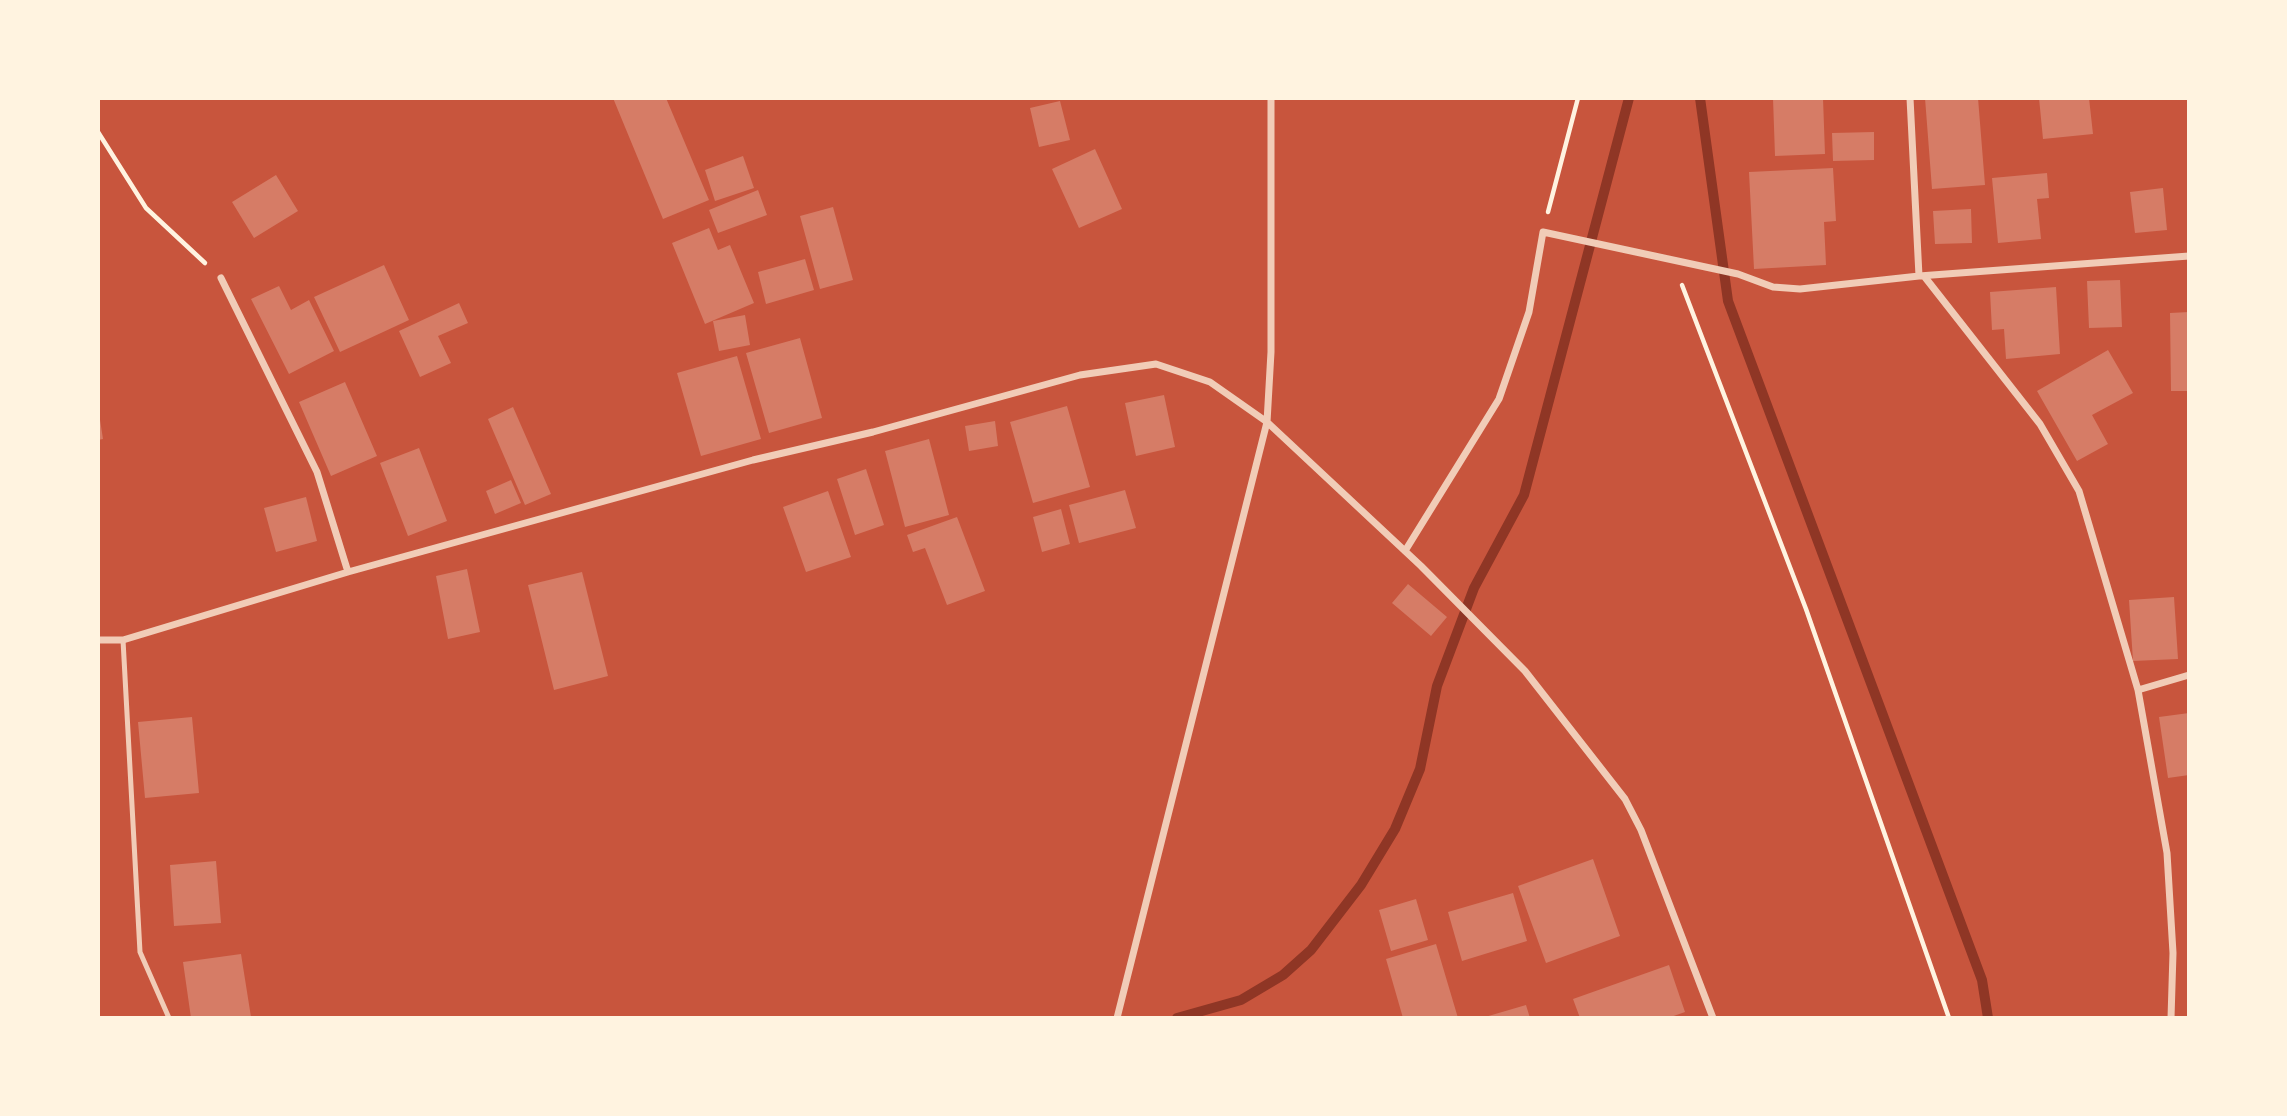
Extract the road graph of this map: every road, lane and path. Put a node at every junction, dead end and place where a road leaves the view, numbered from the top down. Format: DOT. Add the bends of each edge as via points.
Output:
graph roads {
  1 [pos="1271,98"];
  2 [pos="1578,98"];
  3 [pos="1910,98"];
  4 [pos="98,132"];
  5 [pos="1543,232"];
  6 [pos="2189,256"];
  7 [pos="1673,261"];
  8 [pos="1921,276"];
  9 [pos="221,278"];
  10 [pos="1267,422"];
  11 [pos="1405,551"];
  12 [pos="348,572"];
  13 [pos="98,640"];
  14 [pos="123,640"];
  15 [pos="2189,676"];
  16 [pos="2138,691"];
  17 [pos="169,1018"];
  18 [pos="1117,1018"];
  19 [pos="1713,1018"];
  20 [pos="1949,1018"];
  21 [pos="2171,1018"];
  1 -- 10 [label="street"];
  2 -- 5 [label="path"];
  3 -- 8 [label="street"];
  4 -- 9 [label="path" via="146,208"];
  5 -- 7 [label="street"];
  5 -- 11 [label="street" via="1529,312 1499,399"];
  6 -- 8 [label="street"];
  7 -- 8 [label="street" via="1738,274 1773,288"];
  7 -- 20 [label="path" via="1806,609"];
  8 -- 16 [label="street" via="2040,424 2079,491"];
  9 -- 12 [label="street" via="317,472"];
  10 -- 11 [label="street"];
  10 -- 12 [label="street" via="1210,382 1156,364 1080,376"];
  10 -- 18 [label="street"];
  11 -- 19 [label="street" via="1525,671 1625,799"];
  12 -- 14 [label="street"];
  13 -- 14 [label="street"];
  14 -- 17 [label="lane" via="140,952"];
  15 -- 16 [label="street"];
  16 -- 21 [label="street" via="2167,853"];
}
